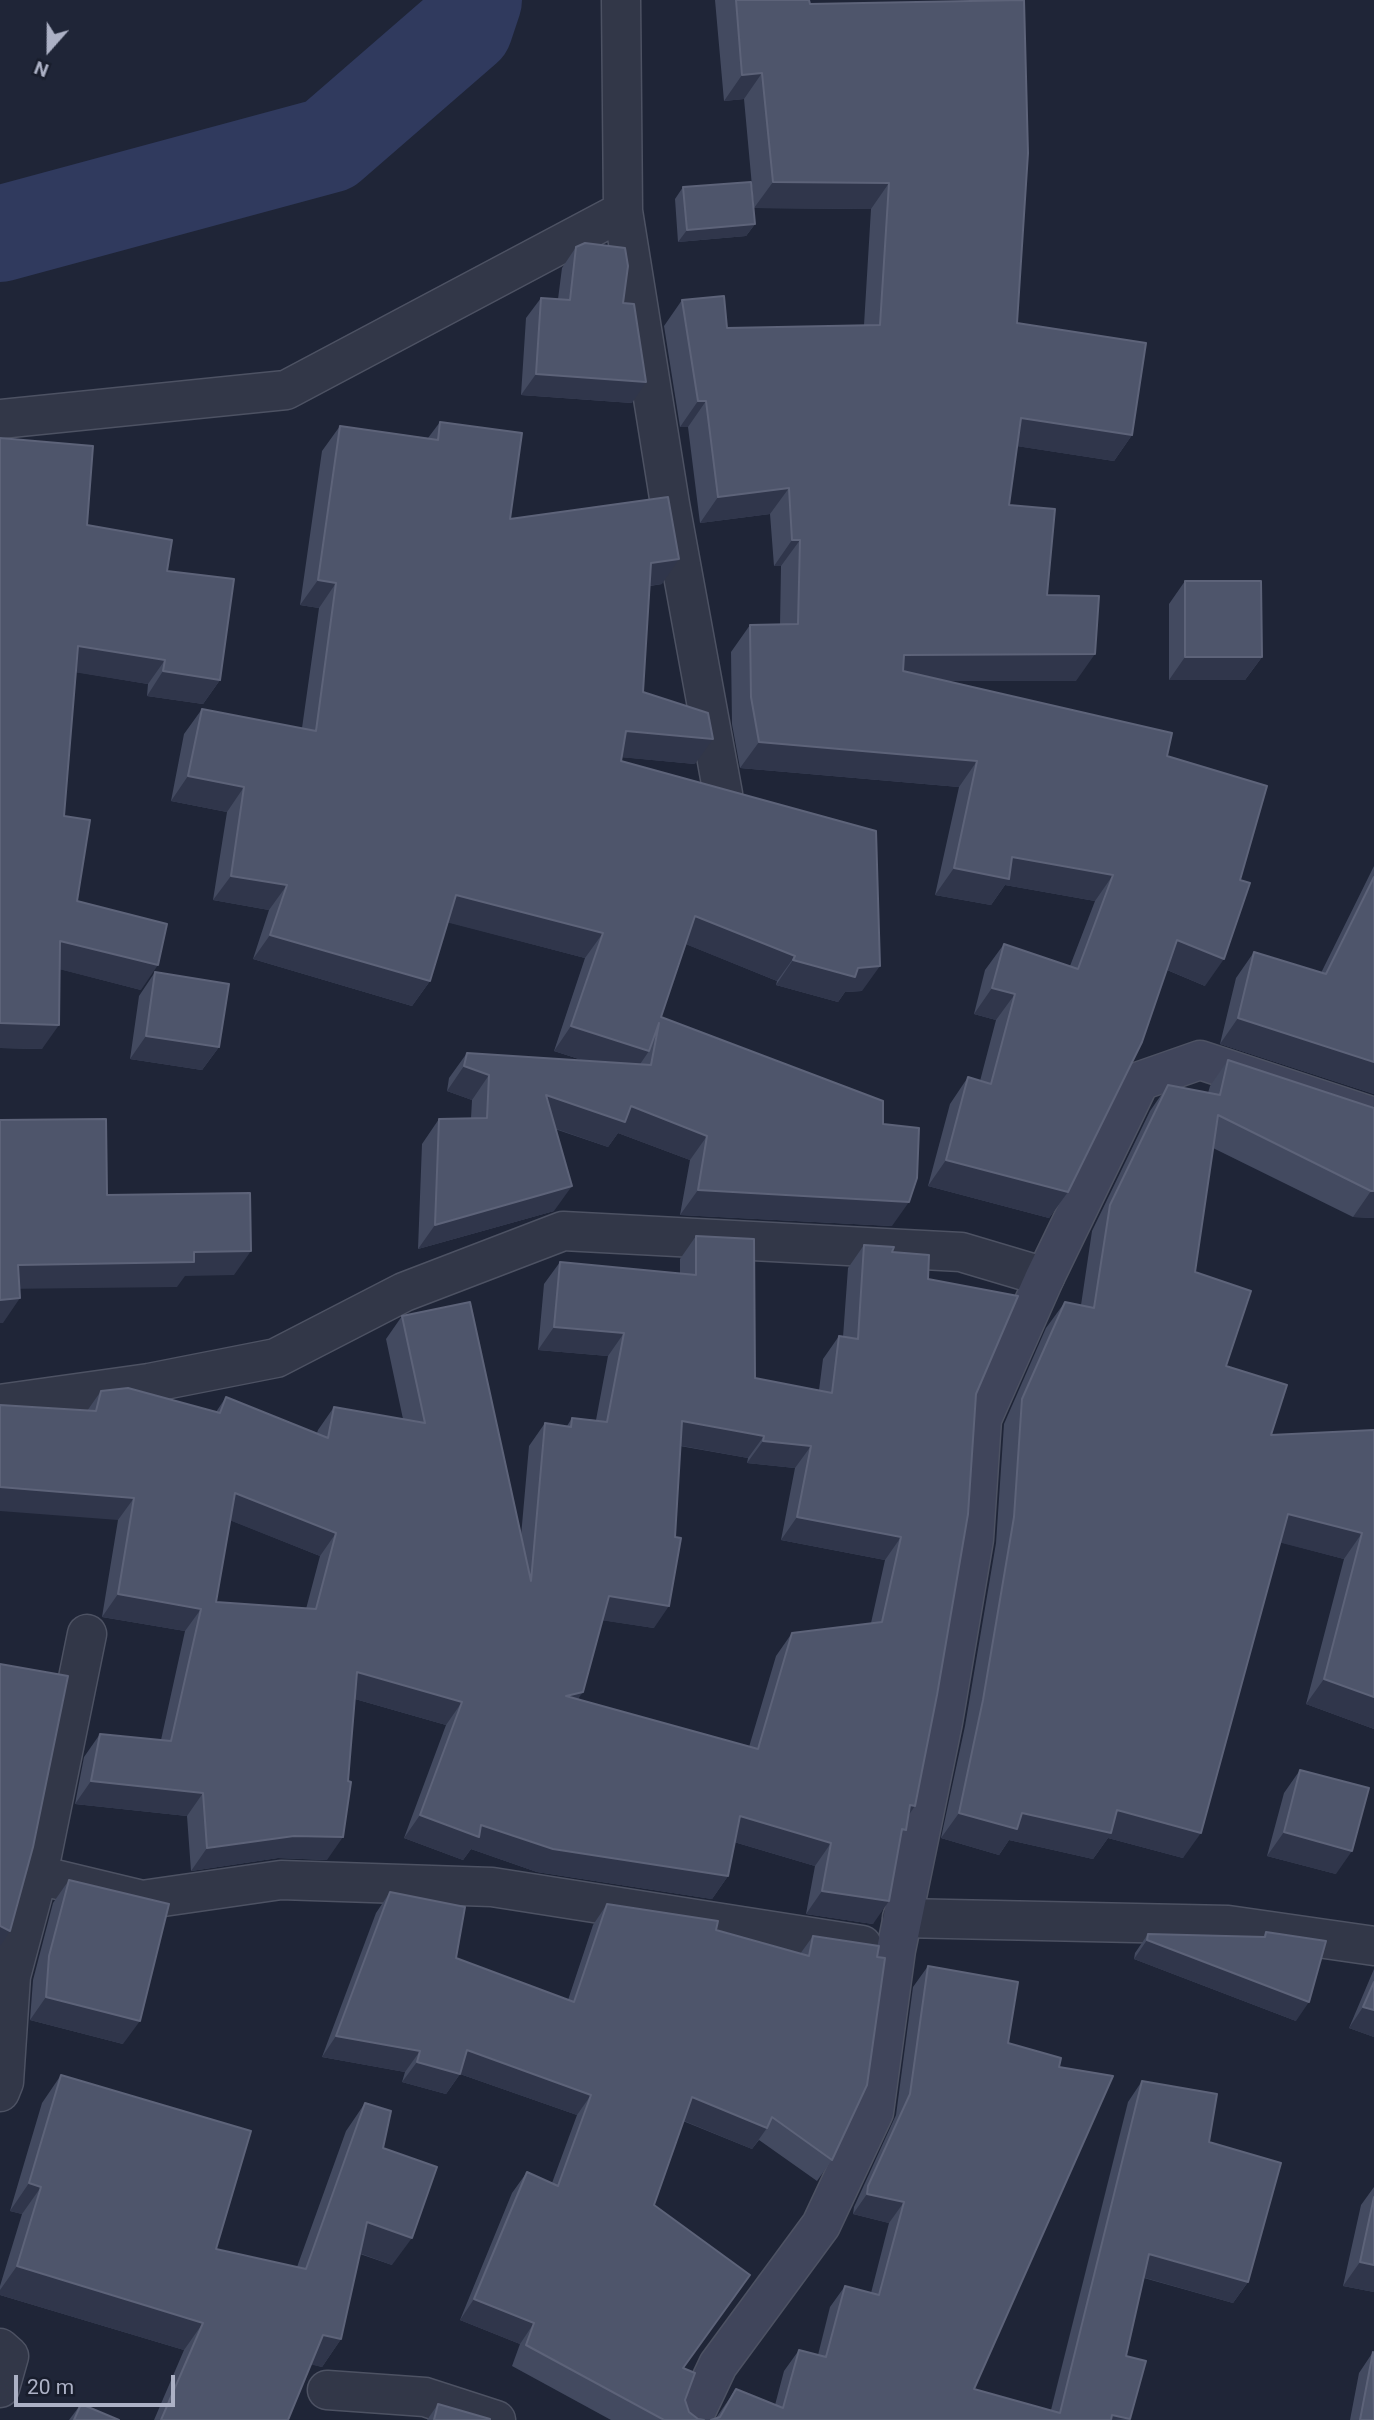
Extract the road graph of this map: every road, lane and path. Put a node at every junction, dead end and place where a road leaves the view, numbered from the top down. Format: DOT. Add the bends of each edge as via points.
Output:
graph roads {
  1 [pos="621,0"];
  2 [pos="623,211"];
  3 [pos="0,419"];
  4 [pos="723,794"];
  5 [pos="1374,1117"];
  6 [pos="1045,1277"];
  7 [pos="0,1404"];
  8 [pos="87,1634"];
  9 [pos="38,1875"];
  10 [pos="899,1934"];
  11 [pos="1374,1946"];
  12 [pos="0,2092"];
  13 [pos="0,2348"];
  14 [pos="0,2388"];
  15 [pos="327,2390"];
  16 [pos="496,2420"];
  17 [pos="692,2420"];
  1 -- 2 [label="street"];
  2 -- 3 [label="street" via="286,390"];
  2 -- 4 [label="street"];
  5 -- 6 [label="street" via="1200,1060 1140,1081"];
  6 -- 7 [label="street" via="961,1252 563,1231 404,1292 276,1358 149,1383"];
  6 -- 10 [label="street" via="982,1419 974,1539 943,1722"];
  8 -- 9 [label="street"];
  9 -- 10 [label="street" via="142,1900 281,1880 492,1887"];
  9 -- 12 [label="street" via="11,1976"];
  10 -- 11 [label="street" via="1228,1925"];
  10 -- 17 [label="street" via="874,2112 821,2225 718,2365"];
  13 -- 14 [label="street" via="9,2356"];
  15 -- 16 [label="street" via="425,2397"];
}
